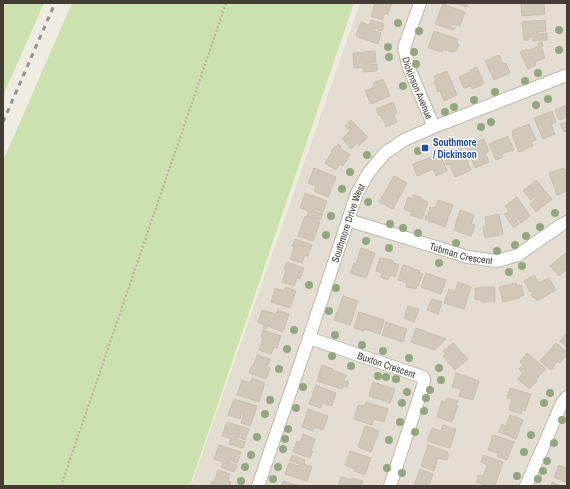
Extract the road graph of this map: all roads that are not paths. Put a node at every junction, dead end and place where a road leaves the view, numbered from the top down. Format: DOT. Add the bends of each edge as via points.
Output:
graph roads {
  1 [pos="420,3"];
  2 [pos="567,75"];
  3 [pos="434,127"];
  4 [pos="348,220"];
  5 [pos="567,222"];
  6 [pos="309,338"];
  7 [pos="567,397"];
  8 [pos="258,486"];
  9 [pos="390,486"];
  10 [pos="526,486"];
  1 -- 3 [label="street, Dickinson Avenue" via="404,48 409,68"];
  2 -- 3 [label="street, Southmore Drive West"];
  3 -- 4 [label="street, Southmore Drive West" via="404,140 385,153 369,172 357,193"];
  4 -- 5 [label="street, Tubman Crescent" via="468,257 497,261 518,255"];
  4 -- 6 [label="street, Southmore Drive West"];
  6 -- 8 [label="street, Southmore Drive West"];
  6 -- 9 [label="street, Buxton Crescent" via="423,377 422,389"];
  7 -- 10 [label="street" via="562,403"];
}
